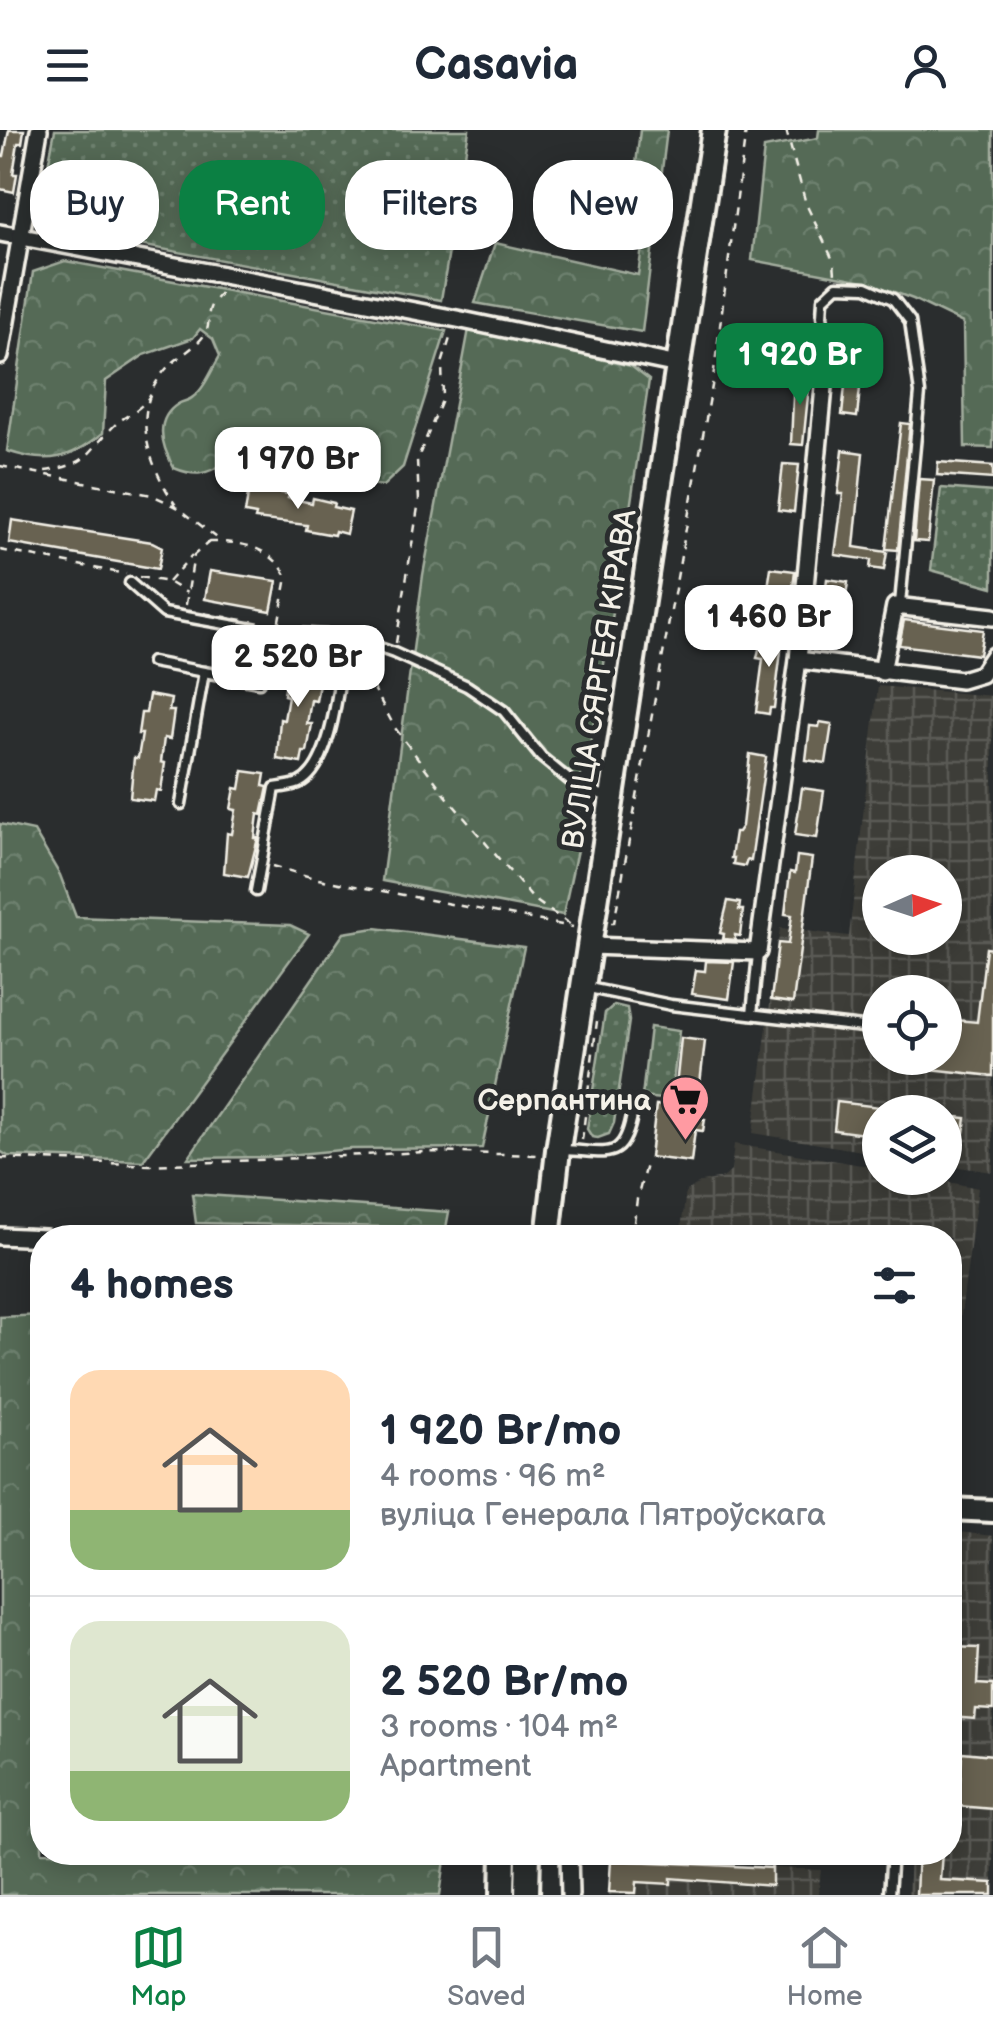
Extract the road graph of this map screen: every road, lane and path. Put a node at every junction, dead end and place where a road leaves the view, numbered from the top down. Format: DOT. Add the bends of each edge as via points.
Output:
graph roads {
  1 [pos="39,130"];
  2 [pos="714,130"];
  3 [pos="746,130"];
  4 [pos="786,130"];
  5 [pos="0,233"];
  6 [pos="20,237"];
  7 [pos="233,278"];
  8 [pos="837,286"];
  9 [pos="457,319"];
  10 [pos="828,345"];
  11 [pos="0,356"];
  12 [pos="678,365"];
  13 [pos="152,392"];
  14 [pos="0,466"];
  15 [pos="39,472"];
  16 [pos="177,506"];
  17 [pos="222,542"];
  18 [pos="0,550"];
  19 [pos="197,551"];
  20 [pos="168,582"];
  21 [pos="130,583"];
  22 [pos="187,596"];
  23 [pos="900,604"];
  24 [pos="185,610"];
  25 [pos="993,616"];
  26 [pos="274,629"];
  27 [pos="346,636"];
  28 [pos="359,638"];
  29 [pos="394,653"];
  30 [pos="993,656"];
  31 [pos="798,660"];
  32 [pos="152,662"];
  33 [pos="204,672"];
  34 [pos="882,672"];
  35 [pos="611,798"];
  36 [pos="181,804"];
  37 [pos="261,863"];
  38 [pos="256,891"];
  39 [pos="614,923"];
  40 [pos="590,946"];
  41 [pos="758,952"];
  42 [pos="584,988"];
  43 [pos="752,1014"];
  44 [pos="599,1021"];
  45 [pos="862,1027"];
  46 [pos="634,1110"];
  47 [pos="569,1150"];
  48 [pos="0,1158"];
  49 [pos="647,1162"];
  50 [pos="551,1225"];
  51 [pos="634,1225"];
  52 [pos="0,1236"];
  53 [pos="30,1237"];
  54 [pos="962,1510"];
  55 [pos="993,1512"];
  56 [pos="504,1865"];
  57 [pos="528,1865"];
  58 [pos="569,1865"];
  59 [pos="891,1865"];
  60 [pos="503,1895"];
  61 [pos="527,1895"];
  62 [pos="570,1895"];
  63 [pos="889,1895"];
  1 -- 6 [label="street"];
  2 -- 12 [label="main road, ВУЛІЦА СЯРГЕЯ КІРАВА"];
  3 -- 39 [label="path" via="712,386"];
  4 -- 8 [label="path"];
  5 -- 6 [label="street"];
  6 -- 7 [label="street"];
  6 -- 11 [label="street"];
  7 -- 9 [label="street"];
  7 -- 13 [label="path" via="210,306 208,330"];
  8 -- 10 [label="lane" via="823,299"];
  8 -- 23 [label="lane" via="866,287 892,300 910,321 920,394"];
  9 -- 12 [label="street"];
  9 -- 29 [label="path" via="442,364 444,398 418,460 419,501"];
  10 -- 31 [label="street"];
  12 -- 35 [label="main road, ВУЛІЦА СЯРГЕЯ КІРАВА"];
  13 -- 15 [label="path" via="82,462"];
  13 -- 16 [label="path" via="146,446"];
  14 -- 15 [label="path"];
  15 -- 16 [label="path"];
  16 -- 17 [label="path"];
  17 -- 19 [label="path"];
  17 -- 26 [label="path" via="268,552 282,567 287,577"];
  18 -- 20 [label="path"];
  19 -- 20 [label="path"];
  19 -- 22 [label="path"];
  20 -- 22 [label="path"];
  21 -- 26 [label="lane" via="164,612"];
  22 -- 24 [label="path"];
  23 -- 25 [label="street"];
  23 -- 34 [label="street" via="892,609"];
  26 -- 27 [label="lane"];
  26 -- 33 [label="lane" via="259,682"];
  27 -- 28 [label="lane"];
  27 -- 37 [label="lane" via="323,754 298,784 276,788"];
  28 -- 29 [label="lane"];
  28 -- 37 [label="path" via="371,684 395,728 533,899 573,927"];
  29 -- 35 [label="lane" via="467,686 504,711 541,757 580,788"];
  30 -- 34 [label="street" via="969,680"];
  31 -- 34 [label="street"];
  31 -- 41 [label="street"];
  32 -- 33 [label="lane"];
  33 -- 36 [label="lane"];
  35 -- 40 [label="main road, ВУЛІЦА СЯРГЕЯ КІРАВА"];
  37 -- 38 [label="lane"];
  40 -- 41 [label="street"];
  40 -- 42 [label="main road, ВУЛІЦА СЯРГЕЯ КІРАВА"];
  41 -- 43 [label="lane"];
  42 -- 43 [label="lane"];
  42 -- 47 [label="main road, ВУЛІЦА СЯРГЕЯ КІРАВА"];
  43 -- 45 [label="lane"];
  44 -- 47 [label="path"];
  46 -- 47 [label="lane" via="622,1145 610,1152"];
  47 -- 48 [label="path" via="150,1164"];
  47 -- 50 [label="main road, ВУЛІЦА СЯРГЕЯ КІРАВА"];
  49 -- 51 [label="path"];
  52 -- 53 [label="street"];
  54 -- 55 [label="street"];
  56 -- 60 [label="main road"];
  57 -- 61 [label="main road"];
  58 -- 62 [label="street"];
  59 -- 63 [label="lane"];
}
